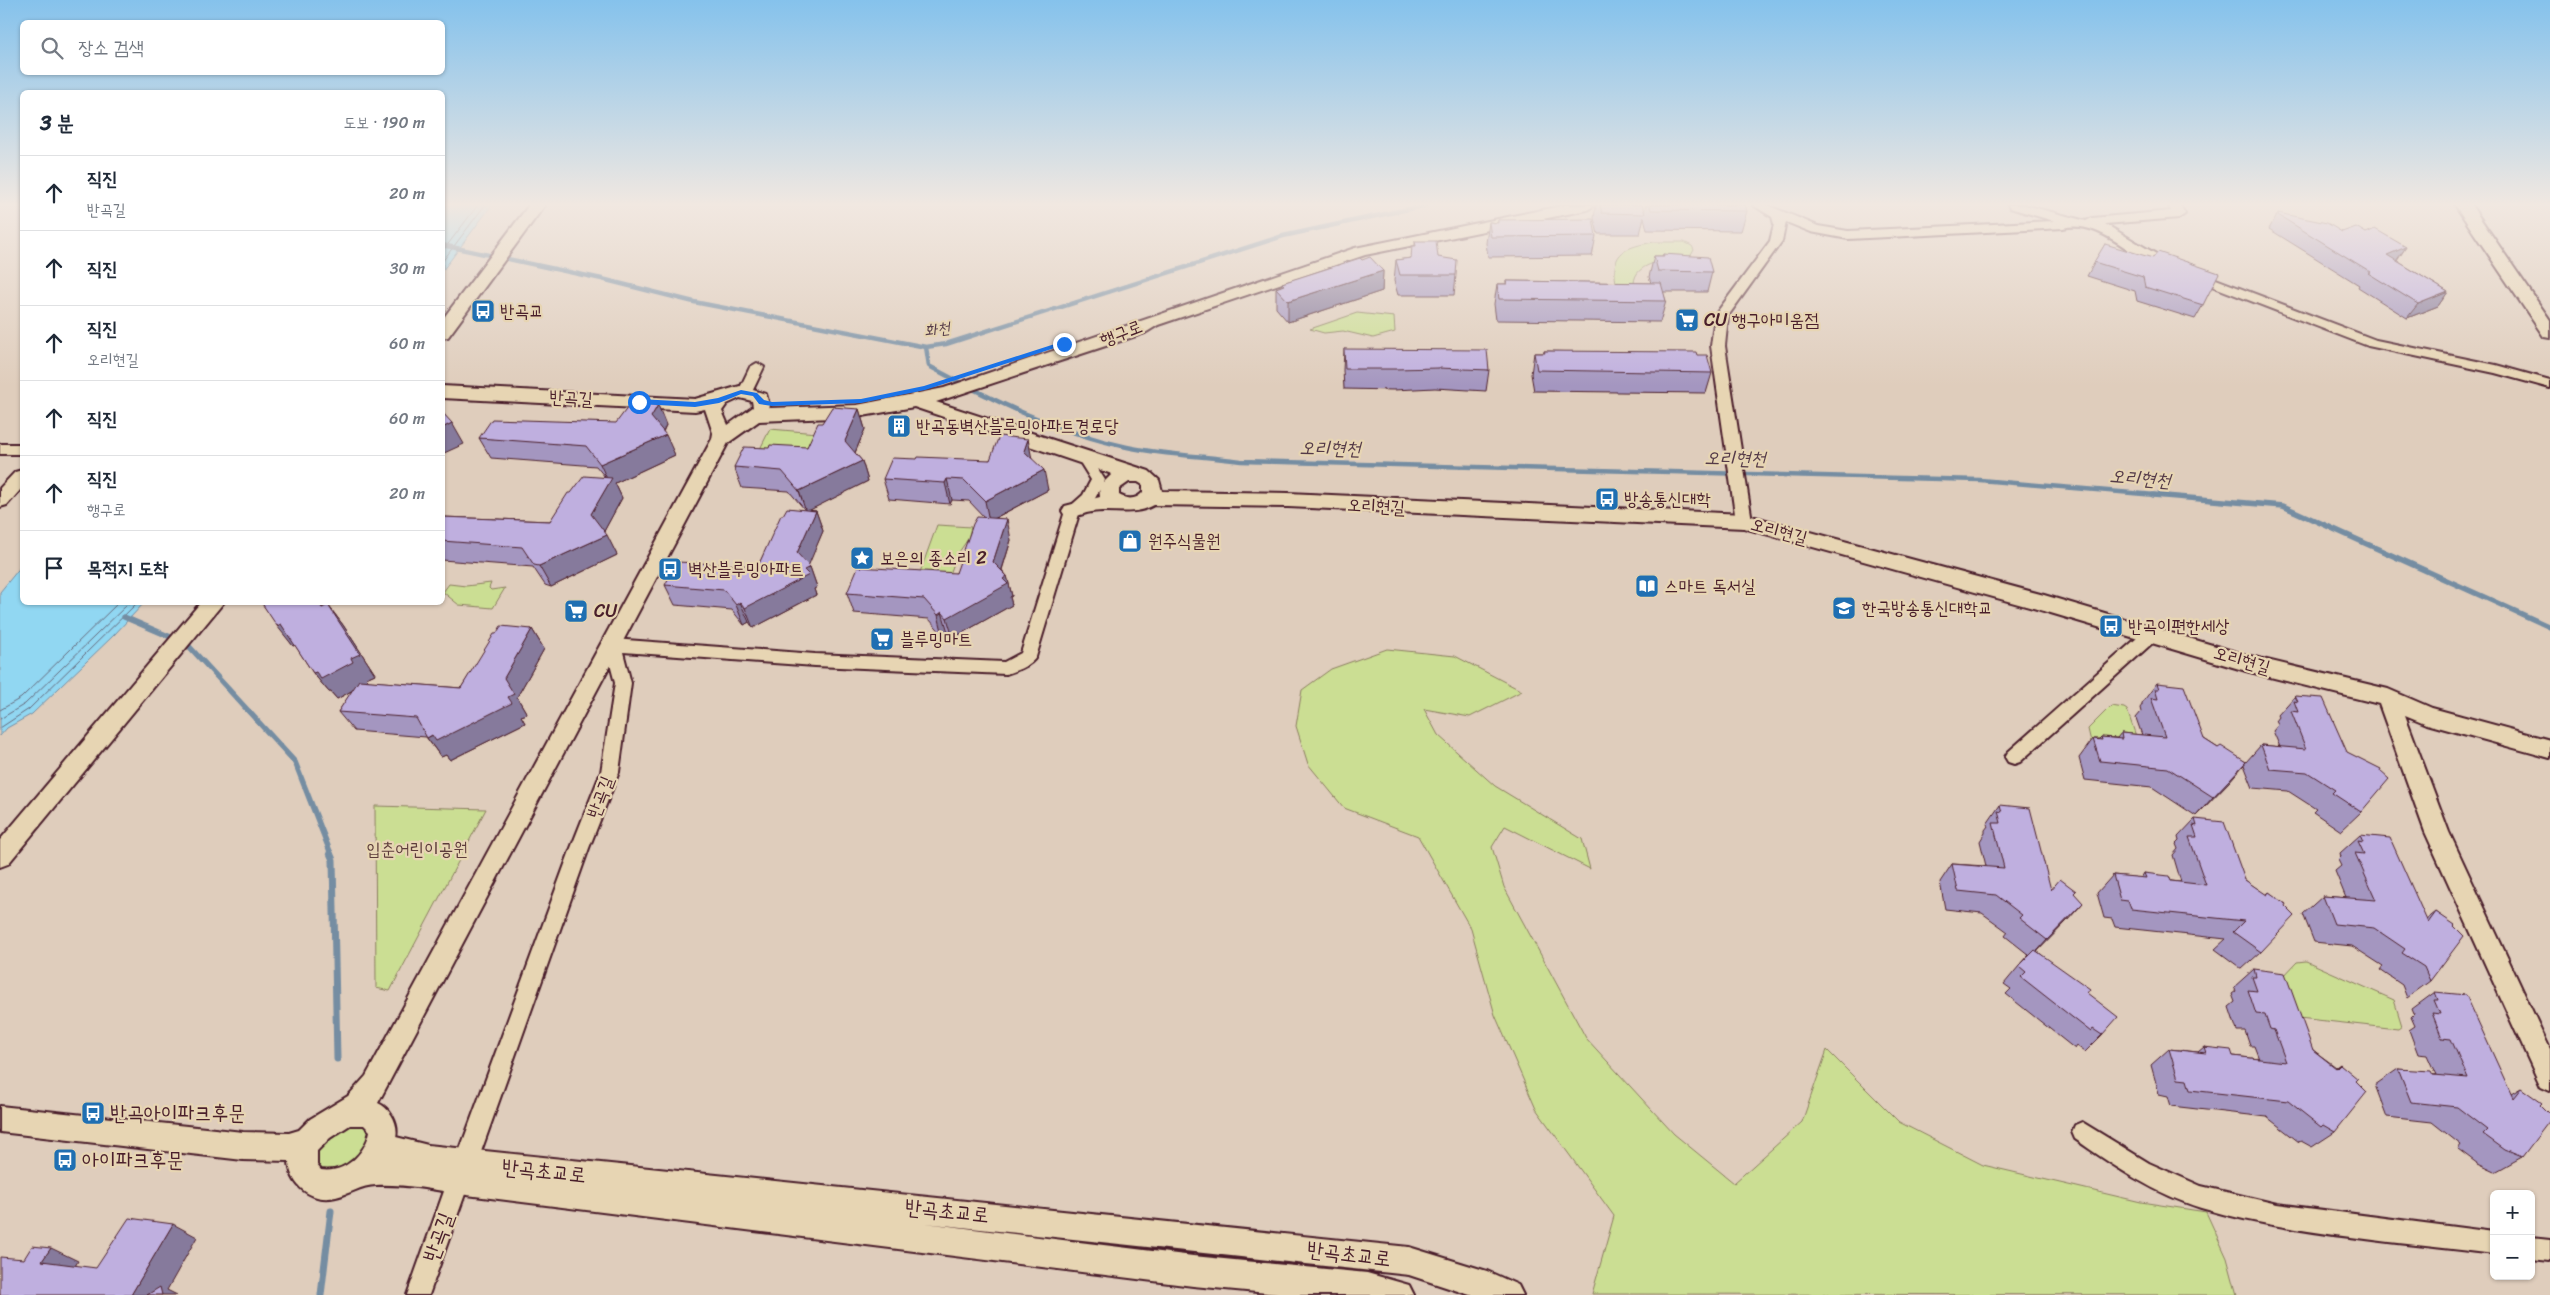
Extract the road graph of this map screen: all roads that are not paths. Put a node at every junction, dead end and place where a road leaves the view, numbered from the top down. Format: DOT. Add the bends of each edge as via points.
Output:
graph roads {
  1 [pos="493,265"];
  2 [pos="1319,265"];
  3 [pos="1759,265"];
  4 [pos="2171,265"];
  5 [pos="2504,265"];
  6 [pos="2521,265"];
  7 [pos="2550,306"];
  8 [pos="445,329"];
  9 [pos="2550,333"];
  10 [pos="757,367"];
  11 [pos="2550,384"];
  12 [pos="445,389"];
  13 [pos="745,392"];
  14 [pos="915,398"];
  15 [pos="716,410"];
  16 [pos="755,412"];
  17 [pos="721,440"];
  18 [pos="20,448"];
  19 [pos="0,449"];
  20 [pos="1085,459"];
  21 [pos="1140,476"];
  22 [pos="20,479"];
  23 [pos="1103,483"];
  24 [pos="1150,498"];
  25 [pos="0,500"];
  26 [pos="1288,500"];
  27 [pos="1122,505"];
  28 [pos="1072,511"];
  29 [pos="1742,514"];
  30 [pos="211,605"];
  31 [pos="2152,634"];
  32 [pos="613,645"];
  33 [pos="2388,698"];
  34 [pos="2550,738"];
  35 [pos="2550,749"];
  36 [pos="2014,757"];
  37 [pos="0,857"];
  38 [pos="2550,1078"];
  39 [pos="375,1085"];
  40 [pos="341,1114"];
  41 [pos="375,1115"];
  42 [pos="0,1119"];
  43 [pos="2082,1132"];
  44 [pos="381,1146"];
  45 [pos="305,1152"];
  46 [pos="363,1170"];
  47 [pos="462,1171"];
  48 [pos="2490,1242"];
  49 [pos="2535,1248"];
  50 [pos="2550,1250"];
  51 [pos="1394,1294"];
  52 [pos="418,1295"];
  53 [pos="1508,1295"];
  1 -- 8 [label="street"];
  2 -- 14 [label="street, 행구로" via="1152,321 1138,329 1032,359"];
  3 -- 29 [label="street" via="1722,315 1718,346"];
  4 -- 11 [label="street" via="2374,343"];
  5 -- 9 [label="street"];
  6 -- 7 [label="street"];
  10 -- 13 [label="street"];
  12 -- 15 [label="street, 반곡길" via="695,405"];
  13 -- 15 [label="street" via="732,394"];
  13 -- 16 [label="street" via="755,394"];
  14 -- 16 [label="street" via="857,411"];
  14 -- 20 [label="street"];
  15 -- 16 [label="street, 반곡길" via="730,423"];
  15 -- 17 [label="street"];
  16 -- 17 [label="street"];
  17 -- 32 [label="street"];
  18 -- 19 [label="street"];
  20 -- 21 [label="street"];
  20 -- 23 [label="street"];
  21 -- 23 [label="street"];
  21 -- 24 [label="street" via="1154,487"];
  21 -- 26 [label="street" via="1183,489"];
  22 -- 25 [label="street"];
  23 -- 27 [label="street" via="1110,498"];
  23 -- 28 [label="street"];
  24 -- 26 [label="street, 오리현길"];
  24 -- 27 [label="street, 오리현길" via="1137,505"];
  26 -- 29 [label="street, 오리현길"];
  27 -- 28 [label="street, 오리현길" via="1092,504"];
  28 -- 32 [label="street" via="1028,656 1006,668 815,660"];
  29 -- 31 [label="street, 오리현길"];
  30 -- 37 [label="street"];
  31 -- 33 [label="street, 오리현길" via="2246,663"];
  31 -- 36 [label="street"];
  32 -- 39 [label="street"];
  32 -- 47 [label="street, 반곡길" via="623,683 610,772"];
  33 -- 34 [label="street, 오리현길" via="2428,702"];
  33 -- 35 [label="street, 오리현길" via="2427,715"];
  33 -- 38 [label="street" via="2437,832"];
  39 -- 40 [label="street" via="356,1106"];
  39 -- 41 [label="street"];
  40 -- 41 [label="street" via="365,1111"];
  40 -- 45 [label="street" via="317,1130"];
  41 -- 44 [label="street" via="384,1130"];
  42 -- 45 [label="street" via="243,1146 291,1156"];
  43 -- 48 [label="street" via="2141,1171 2200,1197 2277,1215"];
  44 -- 46 [label="street"];
  44 -- 47 [label="street, 반곡초교로"];
  45 -- 46 [label="street" via="305,1173 311,1180 322,1184 350,1179"];
  46 -- 47 [label="street, 반곡초교로"];
  47 -- 51 [label="street, 반곡초교로" via="1193,1271 1367,1288"];
  47 -- 52 [label="street, 반곡길"];
  47 -- 53 [label="street, 반곡초교로" via="1070,1224 1408,1261"];
  49 -- 50 [label="street"];
}
